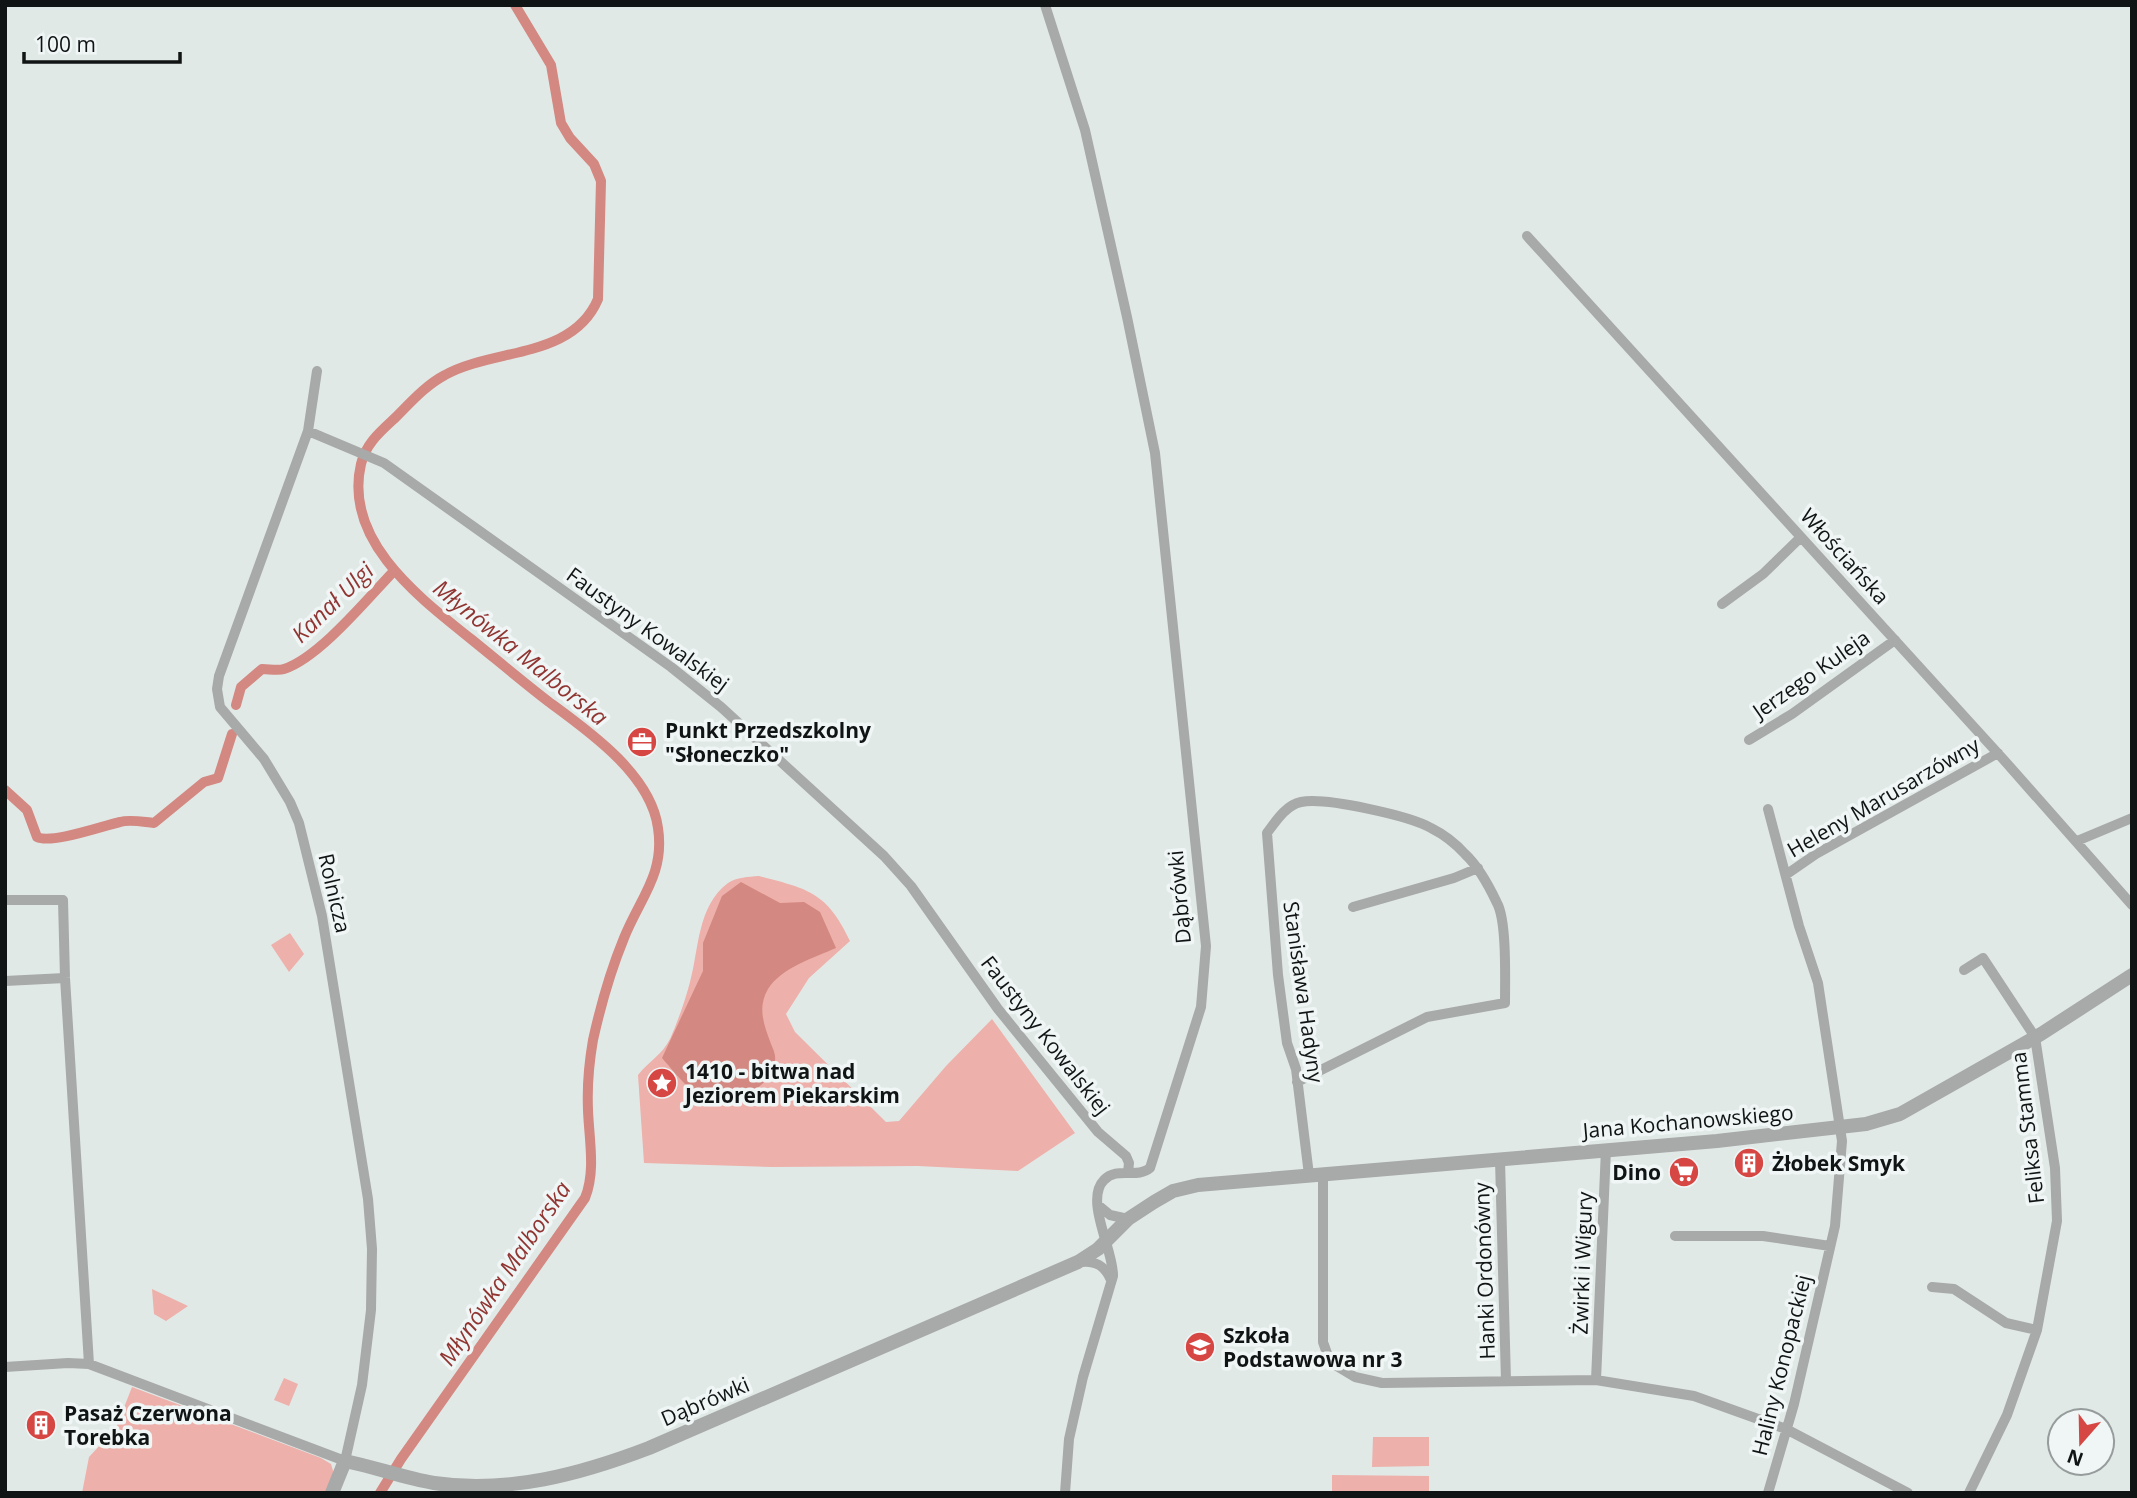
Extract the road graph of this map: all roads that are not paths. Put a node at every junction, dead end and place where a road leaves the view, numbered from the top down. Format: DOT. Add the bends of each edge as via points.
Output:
graph roads {
  1 [pos="1045,5"];
  2 [pos="1527,236"];
  3 [pos="317,371"];
  4 [pos="308,431"];
  5 [pos="1801,537"];
  6 [pos="1722,604"];
  7 [pos="1895,640"];
  8 [pos="1749,740"];
  9 [pos="1998,753"];
  10 [pos="1769,809"];
  11 [pos="2132,818"];
  12 [pos="2077,841"];
  13 [pos="1478,868"];
  14 [pos="1787,874"];
  15 [pos="5,900"];
  16 [pos="2132,905"];
  17 [pos="1353,907"];
  18 [pos="1806,945"];
  19 [pos="1964,970"];
  20 [pos="2132,975"];
  21 [pos="65,978"];
  22 [pos="5,981"];
  23 [pos="2035,1037"];
  24 [pos="1297,1082"];
  25 [pos="1841,1128"];
  26 [pos="1606,1149"];
  27 [pos="1500,1160"];
  28 [pos="1128,1172"];
  29 [pos="1316,1174"];
  30 [pos="1098,1205"];
  31 [pos="1128,1219"];
  32 [pos="1675,1236"];
  33 [pos="1105,1242"];
  34 [pos="1830,1246"];
  35 [pos="1078,1262"];
  36 [pos="1111,1282"];
  37 [pos="1932,1287"];
  38 [pos="2037,1330"];
  39 [pos="89,1364"];
  40 [pos="5,1367"];
  41 [pos="1596,1380"];
  42 [pos="1506,1381"];
  43 [pos="1786,1429"];
  44 [pos="345,1461"];
  45 [pos="332,1493"];
  46 [pos="1065,1493"];
  47 [pos="1768,1493"];
  48 [pos="1908,1493"];
  49 [pos="1969,1493"];
  1 -- 28 [label="street, Dąbrówki" via="1085,130 1155,453 1206,946 1201,1007 1151,1164 1143,1173"];
  2 -- 5 [label="street, Włościańska"];
  3 -- 4 [label="street, Rolnicza"];
  4 -- 28 [label="street, Faustyny Kowalskiej" via="373,457 721,707 884,856 998,1009 1098,1132 1126,1156"];
  4 -- 44 [label="street, Rolnicza" via="217,689 220,707 264,760 290,802 322,916 372,1248 369,1335"];
  5 -- 6 [label="street" via="1763,574"];
  5 -- 7 [label="street, Włościańska"];
  7 -- 8 [label="street, Jerzego Kuleja"];
  7 -- 9 [label="street, Włościańska"];
  9 -- 12 [label="street, Włościańska"];
  9 -- 14 [label="street, Heleny Marusarzówny"];
  10 -- 14 [label="street, Heleny Marusarzówny"];
  11 -- 12 [label="street"];
  12 -- 16 [label="street, Włościańska"];
  13 -- 17 [label="street"];
  13 -- 24 [label="street" via="1499,906 1506,1003 1427,1017"];
  13 -- 24 [label="street, Stanisława Hadyny" via="1431,828 1405,818 1317,801 1300,802 1278,818 1266,833 1271,906 1287,1042"];
  14 -- 18 [label="street, Heleny Marusarzówny"];
  15 -- 21 [label="street" via="63,900"];
  18 -- 25 [label="street, Haliny Konopackiej" via="1818,983"];
  19 -- 23 [label="street, Feliksa Stamma" via="1983,958"];
  20 -- 23 [label="street, Jana Kochanowskiego"];
  21 -- 22 [label="street"];
  21 -- 39 [label="street"];
  23 -- 25 [label="street, Jana Kochanowskiego" via="1900,1114"];
  23 -- 38 [label="street, Feliksa Stamma" via="2055,1168 2057,1222"];
  24 -- 29 [label="street, Stanisława Hadyny"];
  25 -- 26 [label="street, Jana Kochanowskiego"];
  25 -- 34 [label="street, Haliny Konopackiej"];
  26 -- 27 [label="street, Jana Kochanowskiego"];
  26 -- 41 [label="street, Żwirki i Wigury"];
  27 -- 29 [label="street, Jana Kochanowskiego"];
  27 -- 42 [label="street, Hanki Ordonówny"];
  28 -- 30 [label="street" via="1103,1180"];
  29 -- 31 [label="street, Jana Kochanowskiego" via="1209,1183 1174,1191"];
  29 -- 42 [label="street, Stanisława Hadyny" via="1324,1279 1323,1342 1330,1362 1355,1377 1382,1383"];
  30 -- 31 [label="street" via="1110,1215"];
  30 -- 33 [label="street"];
  31 -- 33 [label="street, Dąbrówki"];
  32 -- 34 [label="street, Haliny Konopackiej" via="1763,1236"];
  33 -- 35 [label="street, Dąbrówki"];
  33 -- 36 [label="street" via="1112,1261"];
  34 -- 43 [label="street, Haliny Konopackiej"];
  35 -- 36 [label="street" via="1098,1264"];
  35 -- 44 [label="street, Dąbrówki" via="602,1466 502,1485 451,1485"];
  36 -- 46 [label="street" via="1069,1438"];
  37 -- 38 [label="street" via="1954,1289 2006,1323"];
  38 -- 49 [label="street, Feliksa Stamma" via="2007,1415"];
  39 -- 40 [label="street"];
  39 -- 44 [label="street"];
  41 -- 42 [label="street, Stanisława Hadyny"];
  41 -- 43 [label="street, Stanisława Hadyny" via="1694,1396"];
  43 -- 47 [label="street, Haliny Konopackiej"];
  43 -- 48 [label="street, Stanisława Hadyny"];
  44 -- 45 [label="street"];
}
